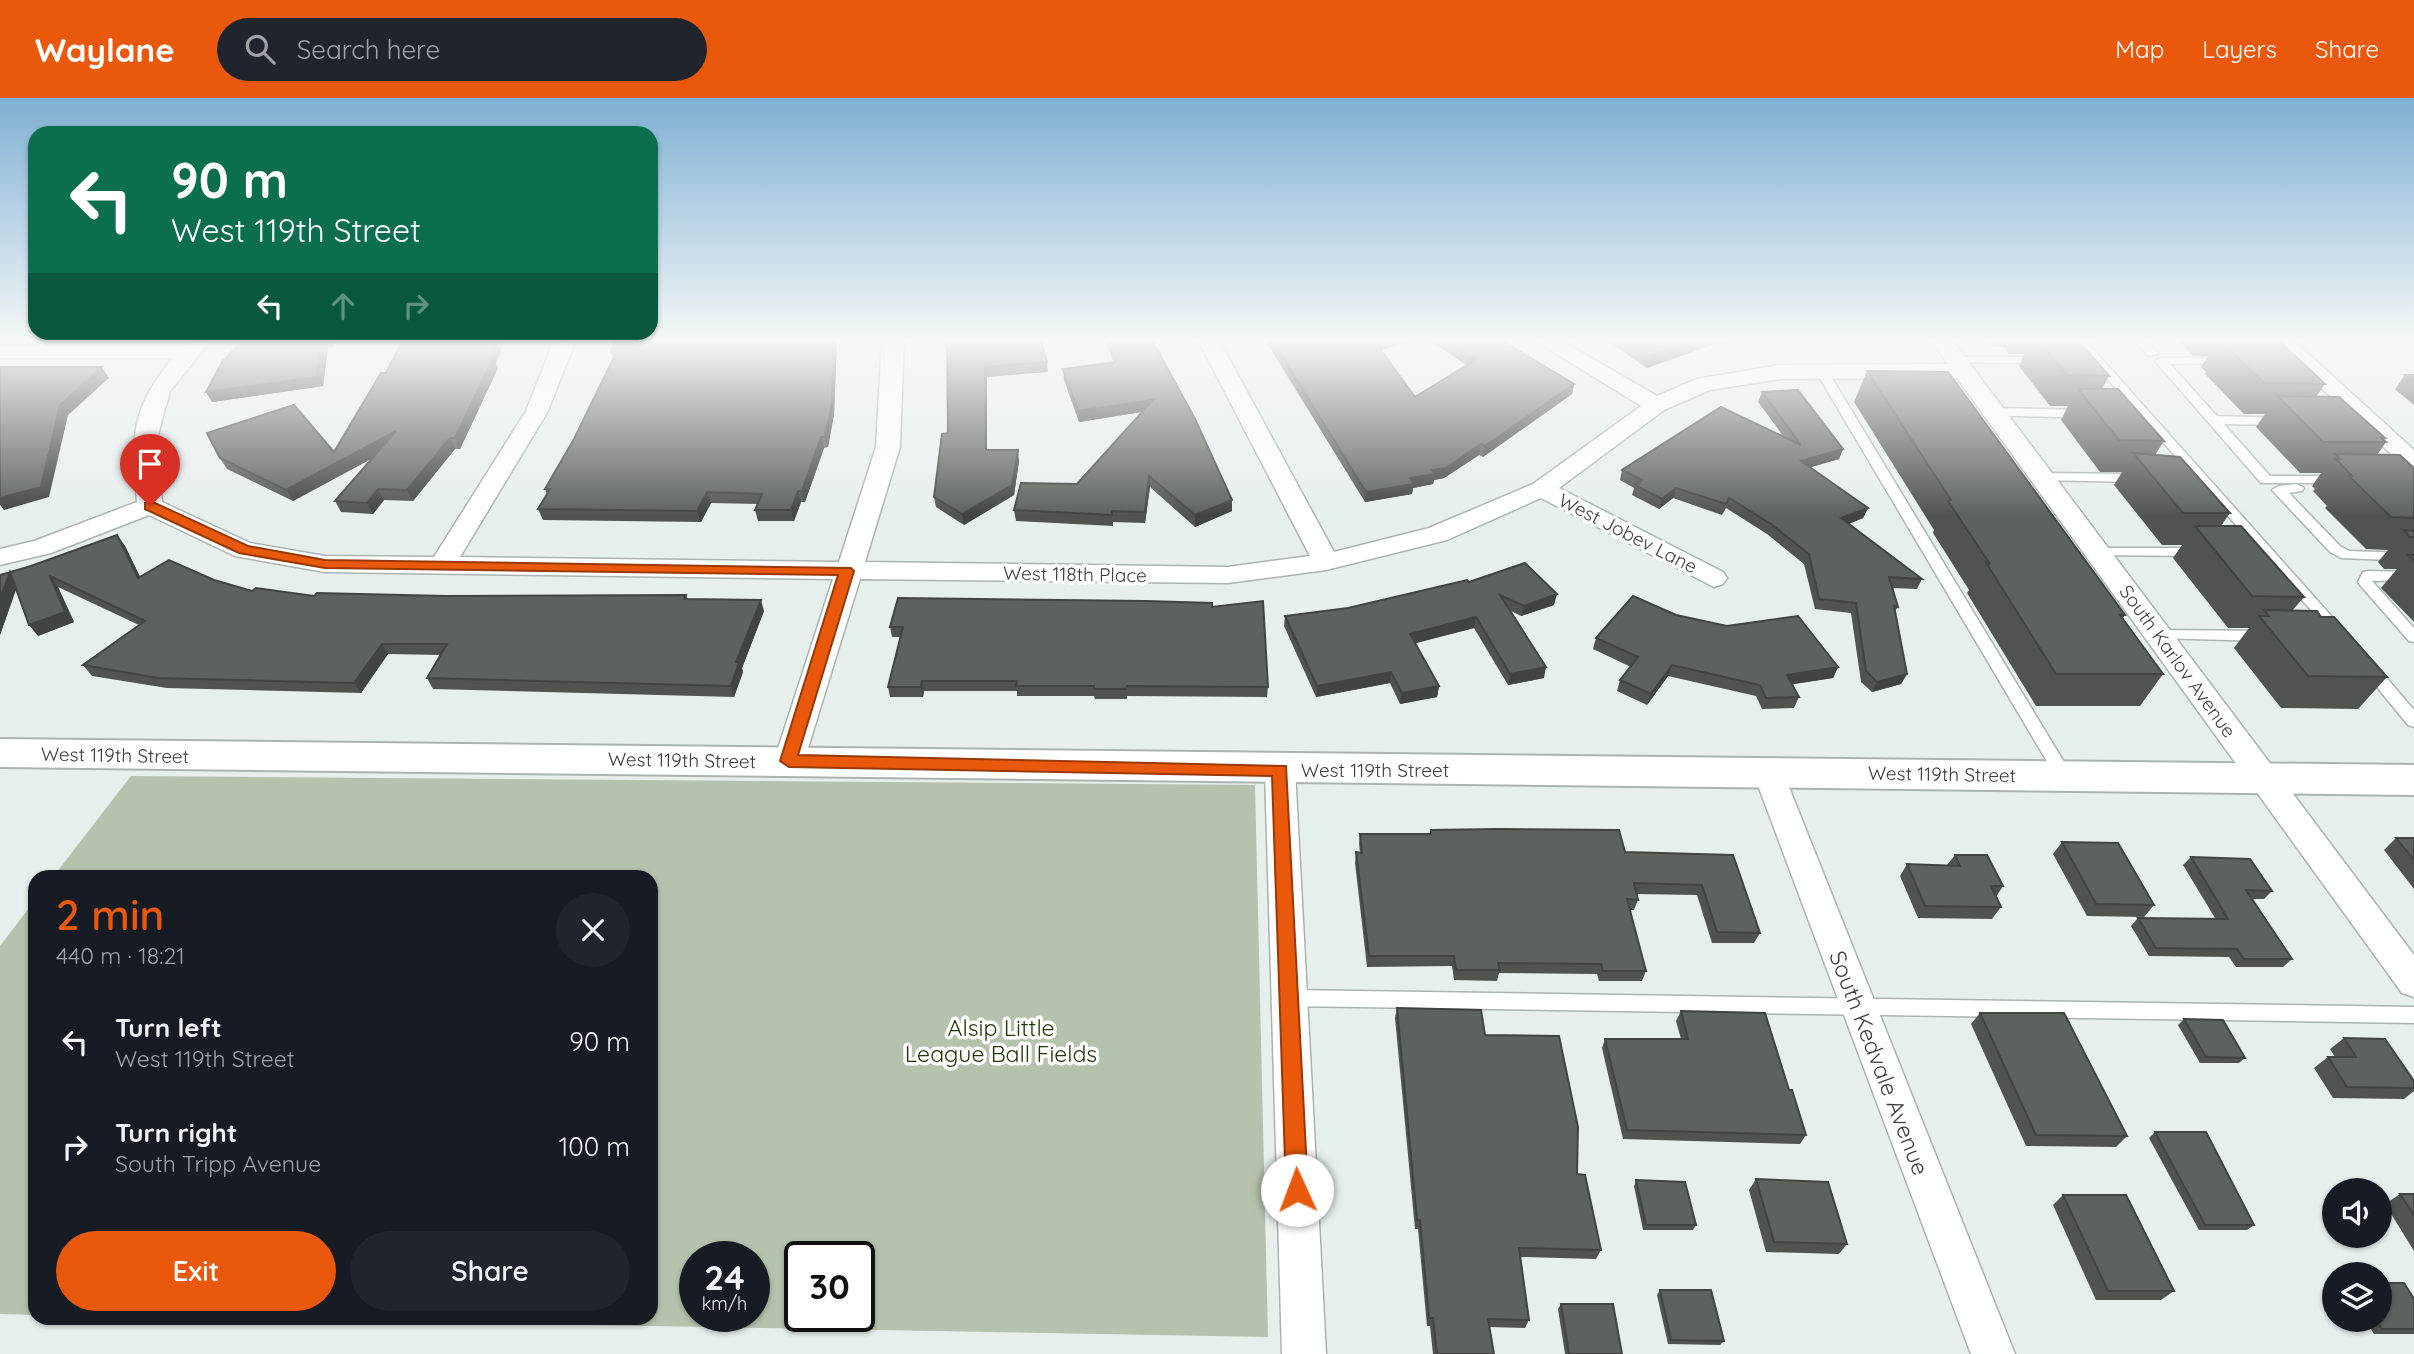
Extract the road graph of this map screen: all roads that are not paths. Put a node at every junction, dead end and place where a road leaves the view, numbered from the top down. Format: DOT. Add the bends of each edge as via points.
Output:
graph roads {
  1 [pos="157,399"];
  2 [pos="542,399"];
  3 [pos="890,399"];
  4 [pos="1239,399"];
  5 [pos="1645,399"];
  6 [pos="1671,399"];
  7 [pos="1838,399"];
  8 [pos="1984,399"];
  9 [pos="2123,399"];
  10 [pos="2195,399"];
  11 [pos="2344,399"];
  12 [pos="1656,405"];
  13 [pos="1994,412"];
  14 [pos="2105,414"];
  15 [pos="2214,420"];
  16 [pos="2292,422"];
  17 [pos="2344,422"];
  18 [pos="2370,423"];
  19 [pos="2414,463"];
  20 [pos="2042,477"];
  21 [pos="2152,479"];
  22 [pos="2178,480"];
  23 [pos="2202,480"];
  24 [pos="1542,489"];
  25 [pos="150,506"];
  26 [pos="2098,552"];
  27 [pos="2213,552"];
  28 [pos="2239,552"];
  29 [pos="2267,552"];
  30 [pos="2414,557"];
  31 [pos="0,558"];
  32 [pos="1326,562"];
  33 [pos="442,566"];
  34 [pos="846,571"];
  35 [pos="2414,576"];
  36 [pos="1714,578"];
  37 [pos="2159,635"];
  38 [pos="2274,636"];
  39 [pos="2316,637"];
  40 [pos="2414,637"];
  41 [pos="2349,644"];
  42 [pos="2414,720"];
  43 [pos="0,753"];
  44 [pos="789,761"];
  45 [pos="1280,770"];
  46 [pos="1768,772"];
  47 [pos="2064,776"];
  48 [pos="2264,778"];
  49 [pos="2414,780"];
  50 [pos="2414,982"];
  51 [pos="1289,998"];
  52 [pos="1857,1008"];
  53 [pos="2414,1015"];
  54 [pos="1304,1354"];
  55 [pos="1993,1354"];
  1 -- 25 [label="street" via="144,442"];
  2 -- 33 [label="street"];
  3 -- 34 [label="street" via="888,447"];
  4 -- 32 [label="street"];
  5 -- 12 [label="street"];
  6 -- 12 [label="street, West 118th Place"];
  7 -- 47 [label="lane"];
  8 -- 13 [label="street, South Karlov Avenue"];
  9 -- 23 [label="lane"];
  10 -- 15 [label="lane"];
  11 -- 18 [label="street"];
  12 -- 24 [label="street, West 118th Place"];
  13 -- 14 [label="lane"];
  13 -- 20 [label="street, South Karlov Avenue"];
  15 -- 16 [label="lane"];
  15 -- 30 [label="lane" via="2266,480 2350,484 2279,490 2335,549 2346,555"];
  17 -- 18 [label="lane"];
  18 -- 19 [label="street"];
  20 -- 21 [label="lane"];
  20 -- 26 [label="street, South Karlov Avenue"];
  22 -- 23 [label="lane"];
  23 -- 29 [label="lane"];
  24 -- 32 [label="street, West 118th Place" via="1438,534"];
  24 -- 36 [label="street, West Jobev Lane"];
  25 -- 31 [label="street"];
  25 -- 33 [label="street, West 118th Place" via="244,550 325,564"];
  26 -- 27 [label="lane"];
  26 -- 37 [label="street, South Karlov Avenue"];
  28 -- 29 [label="lane"];
  29 -- 41 [label="lane"];
  32 -- 34 [label="street, West 118th Place" via="1228,575"];
  33 -- 34 [label="street, West 118th Place"];
  34 -- 44 [label="street"];
  35 -- 40 [label="lane" via="2368,575 2365,582"];
  37 -- 38 [label="lane"];
  37 -- 48 [label="street, South Karlov Avenue"];
  39 -- 41 [label="lane"];
  41 -- 42 [label="lane"];
  43 -- 44 [label="street, West 119th Street"];
  44 -- 45 [label="street, West 119th Street"];
  45 -- 46 [label="street, West 119th Street"];
  45 -- 51 [label="street"];
  46 -- 47 [label="street, West 119th Street"];
  46 -- 52 [label="street, South Kedvale Avenue"];
  47 -- 48 [label="street, West 119th Street"];
  48 -- 49 [label="street, West 119th Street"];
  48 -- 50 [label="street, South Karlov Avenue"];
  51 -- 52 [label="lane"];
  51 -- 54 [label="street"];
  52 -- 53 [label="lane"];
  52 -- 55 [label="street, South Kedvale Avenue"];
}
